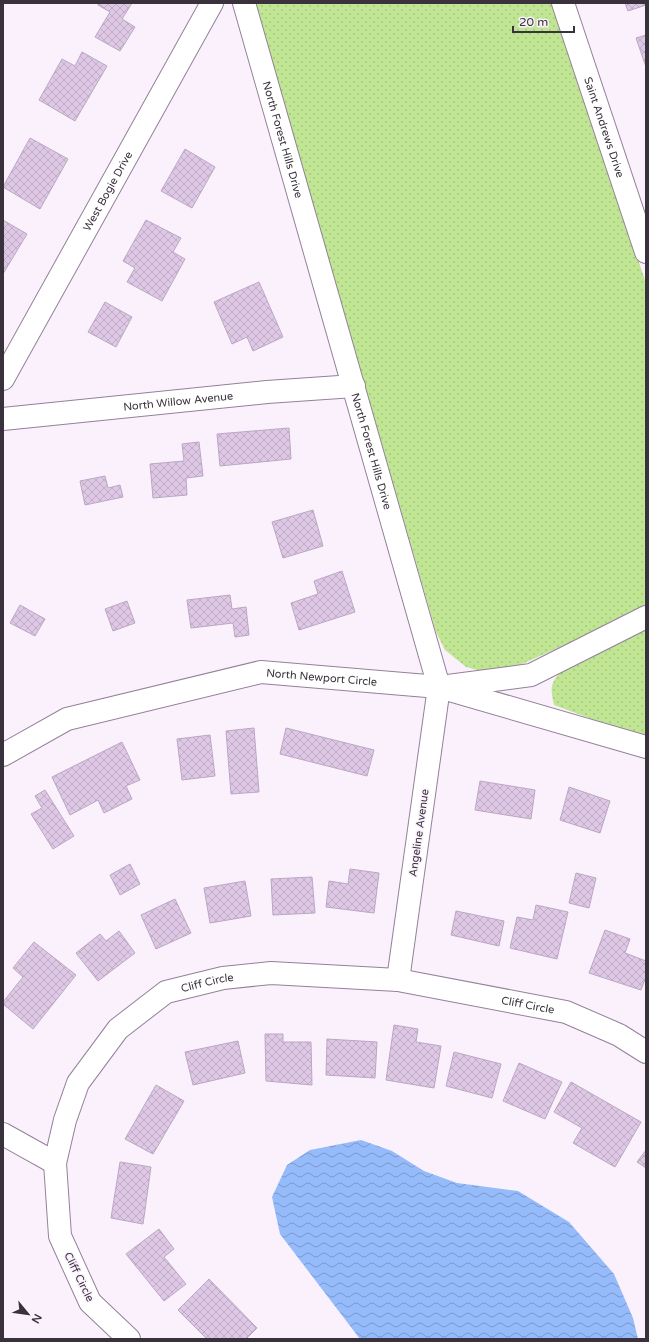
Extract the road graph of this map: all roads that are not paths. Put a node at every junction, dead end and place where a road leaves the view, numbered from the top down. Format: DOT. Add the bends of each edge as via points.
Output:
graph roads {
  1 [pos="212,3"];
  2 [pos="244,3"];
  3 [pos="563,3"];
  4 [pos="646,252"];
  5 [pos="3,379"];
  6 [pos="354,386"];
  7 [pos="3,419"];
  8 [pos="646,617"];
  9 [pos="439,687"];
  10 [pos="646,747"];
  11 [pos="3,755"];
  12 [pos="398,980"];
  13 [pos="646,1052"];
  14 [pos="3,1134"];
  15 [pos="55,1163"];
  16 [pos="129,1339"];
  1 -- 5 [label="street, West Bogie Drive"];
  2 -- 6 [label="street, North Forest Hills Drive"];
  3 -- 4 [label="street, Saint Andrews Drive"];
  6 -- 7 [label="street, North Willow Avenue" via="267,392"];
  6 -- 9 [label="street, North Forest Hills Drive"];
  8 -- 9 [label="street" via="530,676"];
  9 -- 10 [label="street, North Newport Circle"];
  9 -- 11 [label="street, North Newport Circle" via="261,672 68,720"];
  9 -- 12 [label="street, Angeline Avenue"];
  12 -- 13 [label="street, Cliff Circle" via="566,1012 619,1035"];
  12 -- 15 [label="street, Cliff Circle" via="271,973 223,978 166,992 118,1029 78,1083 65,1120"];
  14 -- 15 [label="street"];
  15 -- 16 [label="street, Cliff Circle" via="60,1236 90,1302"];
}
